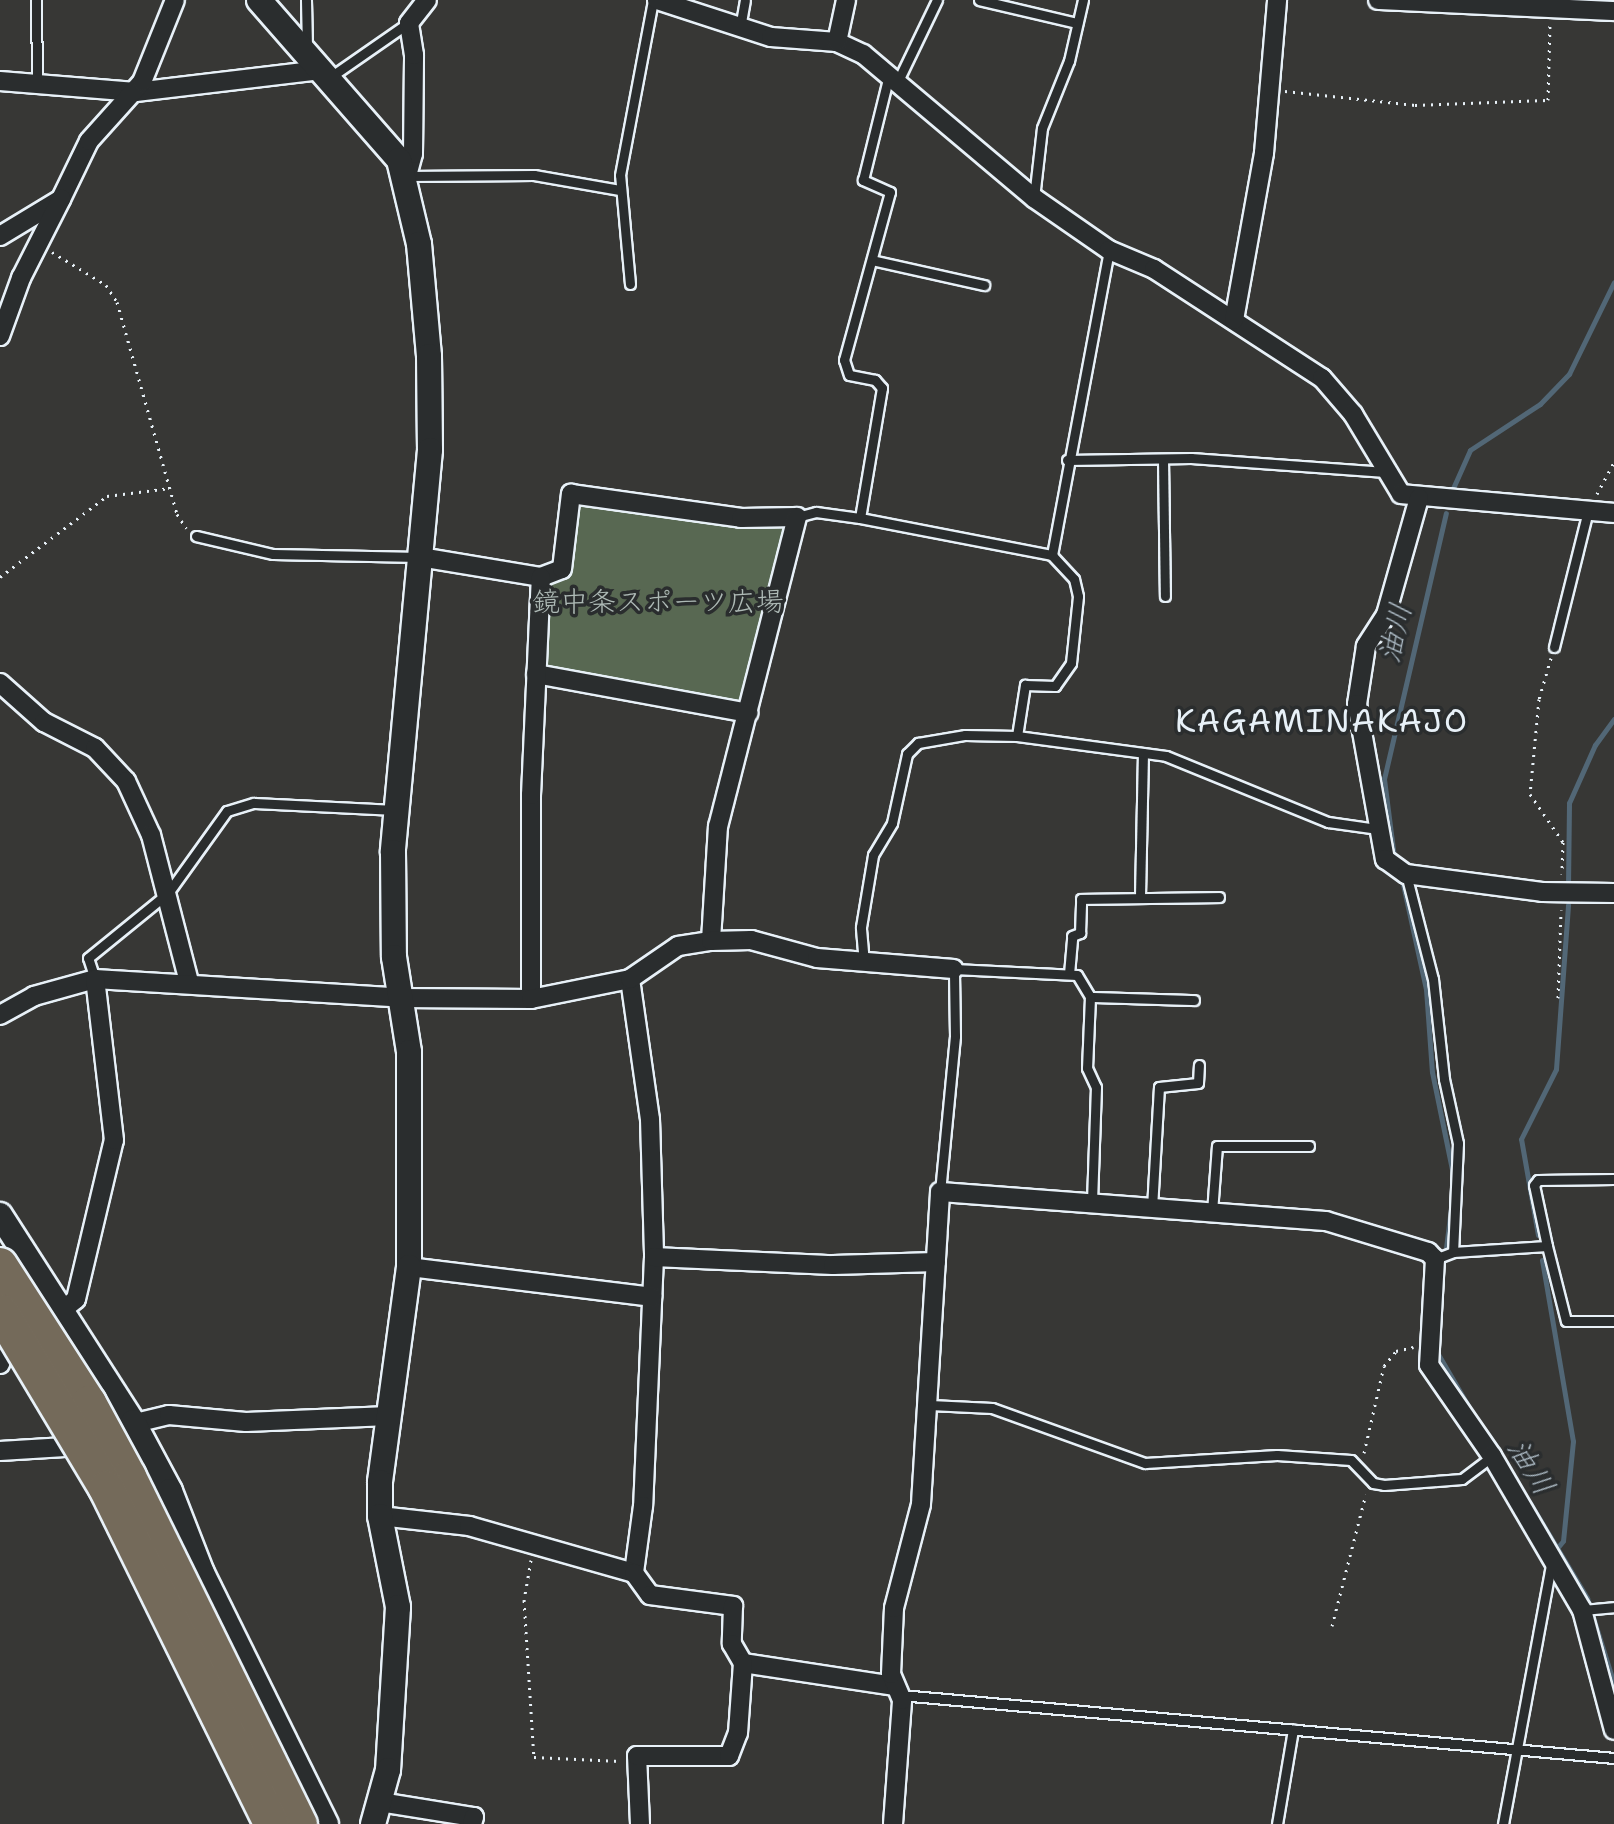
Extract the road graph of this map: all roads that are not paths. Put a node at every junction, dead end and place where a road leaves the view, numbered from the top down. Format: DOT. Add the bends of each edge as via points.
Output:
graph roads {
  1 [pos="36,0"];
  2 [pos="175,0"];
  3 [pos="259,0"];
  4 [pos="306,0"];
  5 [pos="427,0"];
  6 [pos="655,0"];
  7 [pos="745,0"];
  8 [pos="846,0"];
  9 [pos="937,0"];
  10 [pos="979,0"];
  11 [pos="1083,0"];
  12 [pos="1277,0"];
  13 [pos="1378,0"];
  14 [pos="1551,5"];
  15 [pos="1614,11"];
  16 [pos="409,23"];
  17 [pos="1077,23"];
  18 [pos="740,28"];
  19 [pos="837,42"];
  20 [pos="319,68"];
  21 [pos="893,79"];
  22 [pos="0,81"];
  23 [pos="37,86"];
  24 [pos="136,92"];
  25 [pos="407,176"];
  26 [pos="620,190"];
  27 [pos="1034,198"];
  28 [pos="61,199"];
  29 [pos="0,236"];
  30 [pos="1109,250"];
  31 [pos="872,260"];
  32 [pos="630,284"];
  33 [pos="984,285"];
  34 [pos="1234,320"];
  35 [pos="0,336"];
  36 [pos="1163,459"];
  37 [pos="1067,460"];
  38 [pos="1385,472"];
  39 [pos="1419,498"];
  40 [pos="1588,510"];
  41 [pos="1614,513"];
  42 [pos="797,517"];
  43 [pos="860,518"];
  44 [pos="196,536"];
  45 [pos="1052,555"];
  46 [pos="420,557"];
  47 [pos="541,577"];
  48 [pos="1165,596"];
  49 [pos="1554,647"];
  50 [pos="536,674"];
  51 [pos="0,683"];
  52 [pos="748,713"];
  53 [pos="1017,736"];
  54 [pos="1143,753"];
  55 [pos="396,810"];
  56 [pos="1377,829"];
  57 [pos="1406,874"];
  58 [pos="168,893"];
  59 [pos="1614,893"];
  60 [pos="1140,896"];
  61 [pos="1219,897"];
  62 [pos="711,941"];
  63 [pos="864,963"];
  64 [pos="954,969"];
  65 [pos="1069,974"];
  66 [pos="95,979"];
  67 [pos="630,979"];
  68 [pos="189,982"];
  69 [pos="1090,997"];
  70 [pos="402,998"];
  71 [pos="531,999"];
  72 [pos="1194,1000"];
  73 [pos="0,1015"];
  74 [pos="1199,1065"];
  75 [pos="1309,1146"];
  76 [pos="1614,1179"];
  77 [pos="940,1192"];
  78 [pos="1092,1204"];
  79 [pos="1152,1208"];
  80 [pos="1212,1212"];
  81 [pos="0,1215"];
  82 [pos="1547,1246"];
  83 [pos="1453,1252"];
  84 [pos="654,1257"];
  85 [pos="1435,1259"];
  86 [pos="936,1262"];
  87 [pos="0,1265"];
  88 [pos="409,1267"];
  89 [pos="652,1297"];
  90 [pos="0,1311"];
  91 [pos="62,1313"];
  92 [pos="1614,1321"];
  93 [pos="2,1351"];
  94 [pos="930,1405"];
  95 [pos="389,1416"];
  96 [pos="133,1422"];
  97 [pos="65,1447"];
  98 [pos="0,1451"];
  99 [pos="1492,1456"];
  100 [pos="380,1516"];
  101 [pos="1553,1558"];
  102 [pos="634,1573"];
  103 [pos="1614,1607"];
  104 [pos="1585,1610"];
  105 [pos="743,1663"];
  106 [pos="898,1690"];
  107 [pos="1293,1729"];
  108 [pos="1614,1730"];
  109 [pos="1515,1752"];
  110 [pos="1614,1758"];
  111 [pos="372,1815"];
  112 [pos="320,1822"];
  113 [pos="253,1824"];
  114 [pos="271,1824"];
  115 [pos="472,1824"];
  116 [pos="640,1824"];
  117 [pos="893,1824"];
  118 [pos="1277,1824"];
  119 [pos="1503,1824"];
  1 -- 23 [label="lane"];
  2 -- 24 [label="street"];
  3 -- 20 [label="street"];
  4 -- 20 [label="lane"];
  5 -- 16 [label="street"];
  6 -- 18 [label="street"];
  6 -- 26 [label="lane"];
  7 -- 18 [label="lane"];
  8 -- 19 [label="street"];
  9 -- 21 [label="lane"];
  10 -- 17 [label="lane"];
  11 -- 17 [label="lane"];
  12 -- 34 [label="street" via="1246,270"];
  13 -- 14 [label="street"];
  14 -- 15 [label="street"];
  16 -- 20 [label="lane"];
  16 -- 25 [label="street" via="414,96 413,154"];
  17 -- 27 [label="lane" via="1042,128"];
  18 -- 19 [label="street" via="771,37"];
  19 -- 21 [label="street"];
  20 -- 24 [label="street"];
  20 -- 25 [label="street" via="386,143"];
  21 -- 27 [label="street"];
  21 -- 31 [label="lane" via="863,180 890,192"];
  22 -- 23 [label="street"];
  23 -- 24 [label="street"];
  24 -- 28 [label="street" via="89,141"];
  25 -- 26 [label="lane" via="534,175"];
  25 -- 46 [label="street" via="429,356 430,450"];
  26 -- 32 [label="lane"];
  27 -- 30 [label="street"];
  28 -- 29 [label="street"];
  28 -- 35 [label="street"];
  30 -- 34 [label="street" via="1154,269"];
  30 -- 37 [label="lane"];
  31 -- 33 [label="lane"];
  31 -- 43 [label="lane" via="844,360 849,375 875,380 882,388"];
  34 -- 38 [label="street" via="1322,378 1353,414"];
  36 -- 37 [label="lane"];
  36 -- 38 [label="lane"];
  36 -- 48 [label="lane"];
  37 -- 45 [label="lane"];
  38 -- 39 [label="street" via="1401,494"];
  39 -- 40 [label="street"];
  39 -- 56 [label="street" via="1386,615 1366,646 1357,704"];
  40 -- 41 [label="street"];
  40 -- 49 [label="lane"];
  42 -- 43 [label="lane" via="816,512"];
  42 -- 47 [label="street" via="741,518 571,494 562,569"];
  42 -- 52 [label="street"];
  43 -- 45 [label="lane"];
  44 -- 46 [label="lane" via="273,554"];
  45 -- 53 [label="lane" via="1074,579 1078,596 1071,663 1055,686 1025,685"];
  46 -- 47 [label="street"];
  46 -- 55 [label="street"];
  47 -- 50 [label="street"];
  50 -- 52 [label="street"];
  50 -- 71 [label="street"];
  51 -- 58 [label="street" via="44,722 95,748 126,781"];
  52 -- 62 [label="street" via="718,826"];
  53 -- 54 [label="lane"];
  53 -- 63 [label="lane" via="965,735 918,743 907,754 892,823 873,855 861,927"];
  54 -- 56 [label="lane" via="1219,775 1328,822"];
  54 -- 60 [label="lane"];
  55 -- 58 [label="lane" via="254,803 227,811"];
  55 -- 70 [label="street" via="394,957"];
  56 -- 57 [label="street" via="1385,859"];
  57 -- 59 [label="street" via="1561,893"];
  57 -- 83 [label="lane" via="1433,979 1444,1079 1458,1143"];
  58 -- 66 [label="lane" via="88,958"];
  58 -- 68 [label="street"];
  60 -- 61 [label="lane"];
  60 -- 65 [label="lane" via="1081,899 1080,933 1072,936"];
  62 -- 63 [label="street" via="751,940 817,958"];
  62 -- 67 [label="street" via="678,946"];
  63 -- 64 [label="street"];
  64 -- 65 [label="lane"];
  64 -- 77 [label="lane" via="955,1036"];
  65 -- 69 [label="lane" via="1077,975"];
  66 -- 68 [label="street"];
  66 -- 73 [label="street" via="34,996"];
  66 -- 91 [label="street" via="114,1140 76,1299"];
  67 -- 71 [label="street"];
  67 -- 84 [label="street" via="650,1119"];
  68 -- 70 [label="street"];
  69 -- 72 [label="lane"];
  69 -- 78 [label="lane" via="1087,1068 1096,1087"];
  70 -- 71 [label="street"];
  70 -- 88 [label="street" via="409,1052"];
  74 -- 79 [label="lane" via="1198,1083 1159,1087"];
  75 -- 80 [label="lane" via="1217,1146"];
  76 -- 82 [label="lane" via="1538,1180 1534,1185"];
  77 -- 78 [label="street"];
  77 -- 86 [label="street"];
  78 -- 79 [label="street"];
  79 -- 80 [label="street"];
  80 -- 85 [label="street" via="1326,1221 1408,1245"];
  81 -- 91 [label="street"];
  82 -- 83 [label="lane"];
  82 -- 92 [label="lane" via="1566,1321"];
  83 -- 85 [label="lane"];
  84 -- 86 [label="street" via="833,1265"];
  84 -- 89 [label="street"];
  85 -- 99 [label="street" via="1429,1365"];
  86 -- 94 [label="street"];
  87 -- 112 [label="highway, bridge" via="89,1403"];
  88 -- 89 [label="street"];
  88 -- 95 [label="street"];
  89 -- 102 [label="street" via="643,1506"];
  90 -- 114 [label="highway, bridge" via="106,1488"];
  91 -- 93 [label="street" via="23,1332"];
  91 -- 96 [label="street"];
  93 -- 97 [label="street"];
  94 -- 99 [label="lane" via="992,1408 1145,1463 1277,1455 1359,1464 1373,1483 1462,1479"];
  94 -- 106 [label="street" via="921,1504 894,1608 891,1674"];
  95 -- 96 [label="street" via="246,1422 169,1415"];
  95 -- 100 [label="street"];
  96 -- 97 [label="street"];
  96 -- 112 [label="street"];
  97 -- 98 [label="street"];
  97 -- 113 [label="street" via="148,1599"];
  99 -- 101 [label="street"];
  100 -- 102 [label="street" via="469,1526"];
  100 -- 111 [label="street" via="398,1607 388,1770"];
  101 -- 104 [label="street"];
  101 -- 109 [label="lane"];
  102 -- 105 [label="street" via="650,1595 733,1606 732,1644"];
  103 -- 104 [label="lane"];
  104 -- 108 [label="street"];
  105 -- 106 [label="street"];
  105 -- 116 [label="street" via="738,1733 729,1756 637,1756"];
  106 -- 107 [label="lane"];
  106 -- 117 [label="street"];
  107 -- 109 [label="lane"];
  107 -- 118 [label="lane"];
  109 -- 110 [label="lane"];
  109 -- 119 [label="lane"];
  111 -- 115 [label="street" via="474,1817"];
}
